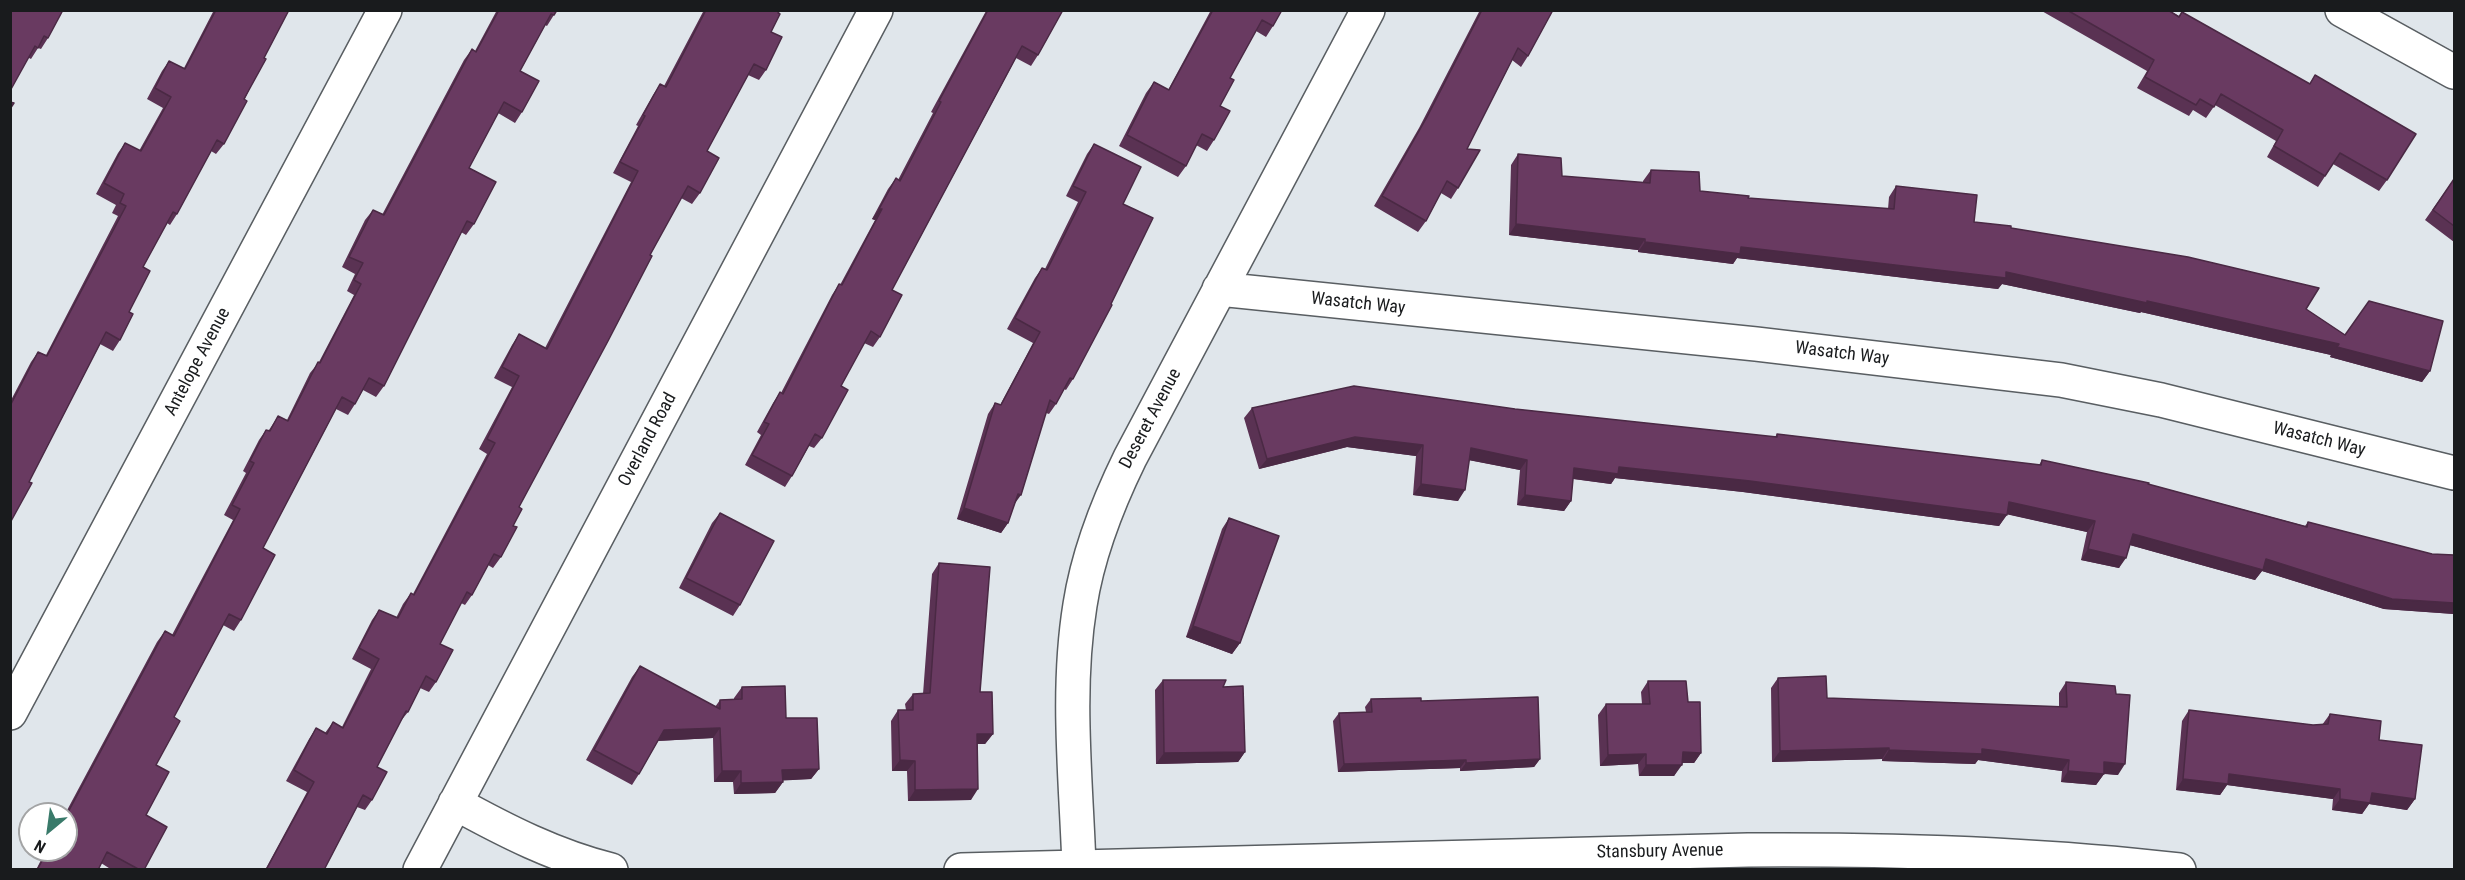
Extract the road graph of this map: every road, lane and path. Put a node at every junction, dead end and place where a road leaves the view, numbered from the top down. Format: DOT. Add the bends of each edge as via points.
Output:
graph roads {
  1 [pos="385,10"];
  2 [pos="876,10"];
  3 [pos="1368,10"];
  4 [pos="2343,10"];
  5 [pos="2454,72"];
  6 [pos="1220,290"];
  7 [pos="2454,473"];
  8 [pos="19,677"];
  9 [pos="10,713"];
  10 [pos="455,804"];
  11 [pos="1079,867"];
  12 [pos="420,870"];
  13 [pos="611,870"];
  14 [pos="961,870"];
  15 [pos="2179,870"];
  1 -- 8 [label="street, Antelope Avenue"];
  2 -- 10 [label="street, Overland Road"];
  3 -- 6 [label="street, Deseret Avenue"];
  4 -- 5 [label="street"];
  6 -- 7 [label="street, Wasatch Way" via="1756,344 2061,380 2161,400"];
  6 -- 11 [label="street, Deseret Avenue" via="1113,492 1088,564 1075,655"];
  8 -- 9 [label="street, Antelope Avenue"];
  10 -- 12 [label="street, Overland Road"];
  10 -- 13 [label="street" via="531,843"];
  11 -- 14 [label="street, Stansbury Avenue"];
  11 -- 15 [label="street, Stansbury Avenue" via="1871,849 2000,853"];
}
